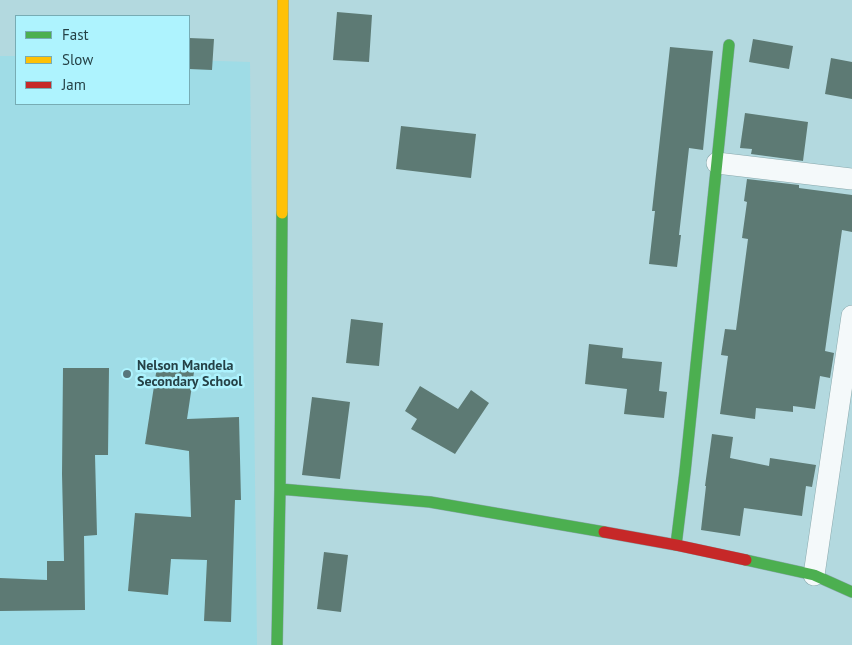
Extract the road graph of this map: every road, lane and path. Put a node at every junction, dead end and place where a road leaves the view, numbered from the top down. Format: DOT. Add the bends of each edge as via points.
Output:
graph roads {
  1 [pos="283,0"];
  2 [pos="730,45"];
  3 [pos="717,163"];
  4 [pos="852,178"];
  5 [pos="852,316"];
  6 [pos="280,489"];
  7 [pos="676,545"];
  8 [pos="814,575"];
  9 [pos="852,592"];
  10 [pos="277,645"];
  1 -- 6 [label="street"];
  2 -- 3 [label="street"];
  3 -- 4 [label="street"];
  3 -- 7 [label="street"];
  5 -- 8 [label="street"];
  6 -- 7 [label="street" via="430,502"];
  6 -- 10 [label="street"];
  7 -- 8 [label="street"];
  8 -- 9 [label="street"];
}
